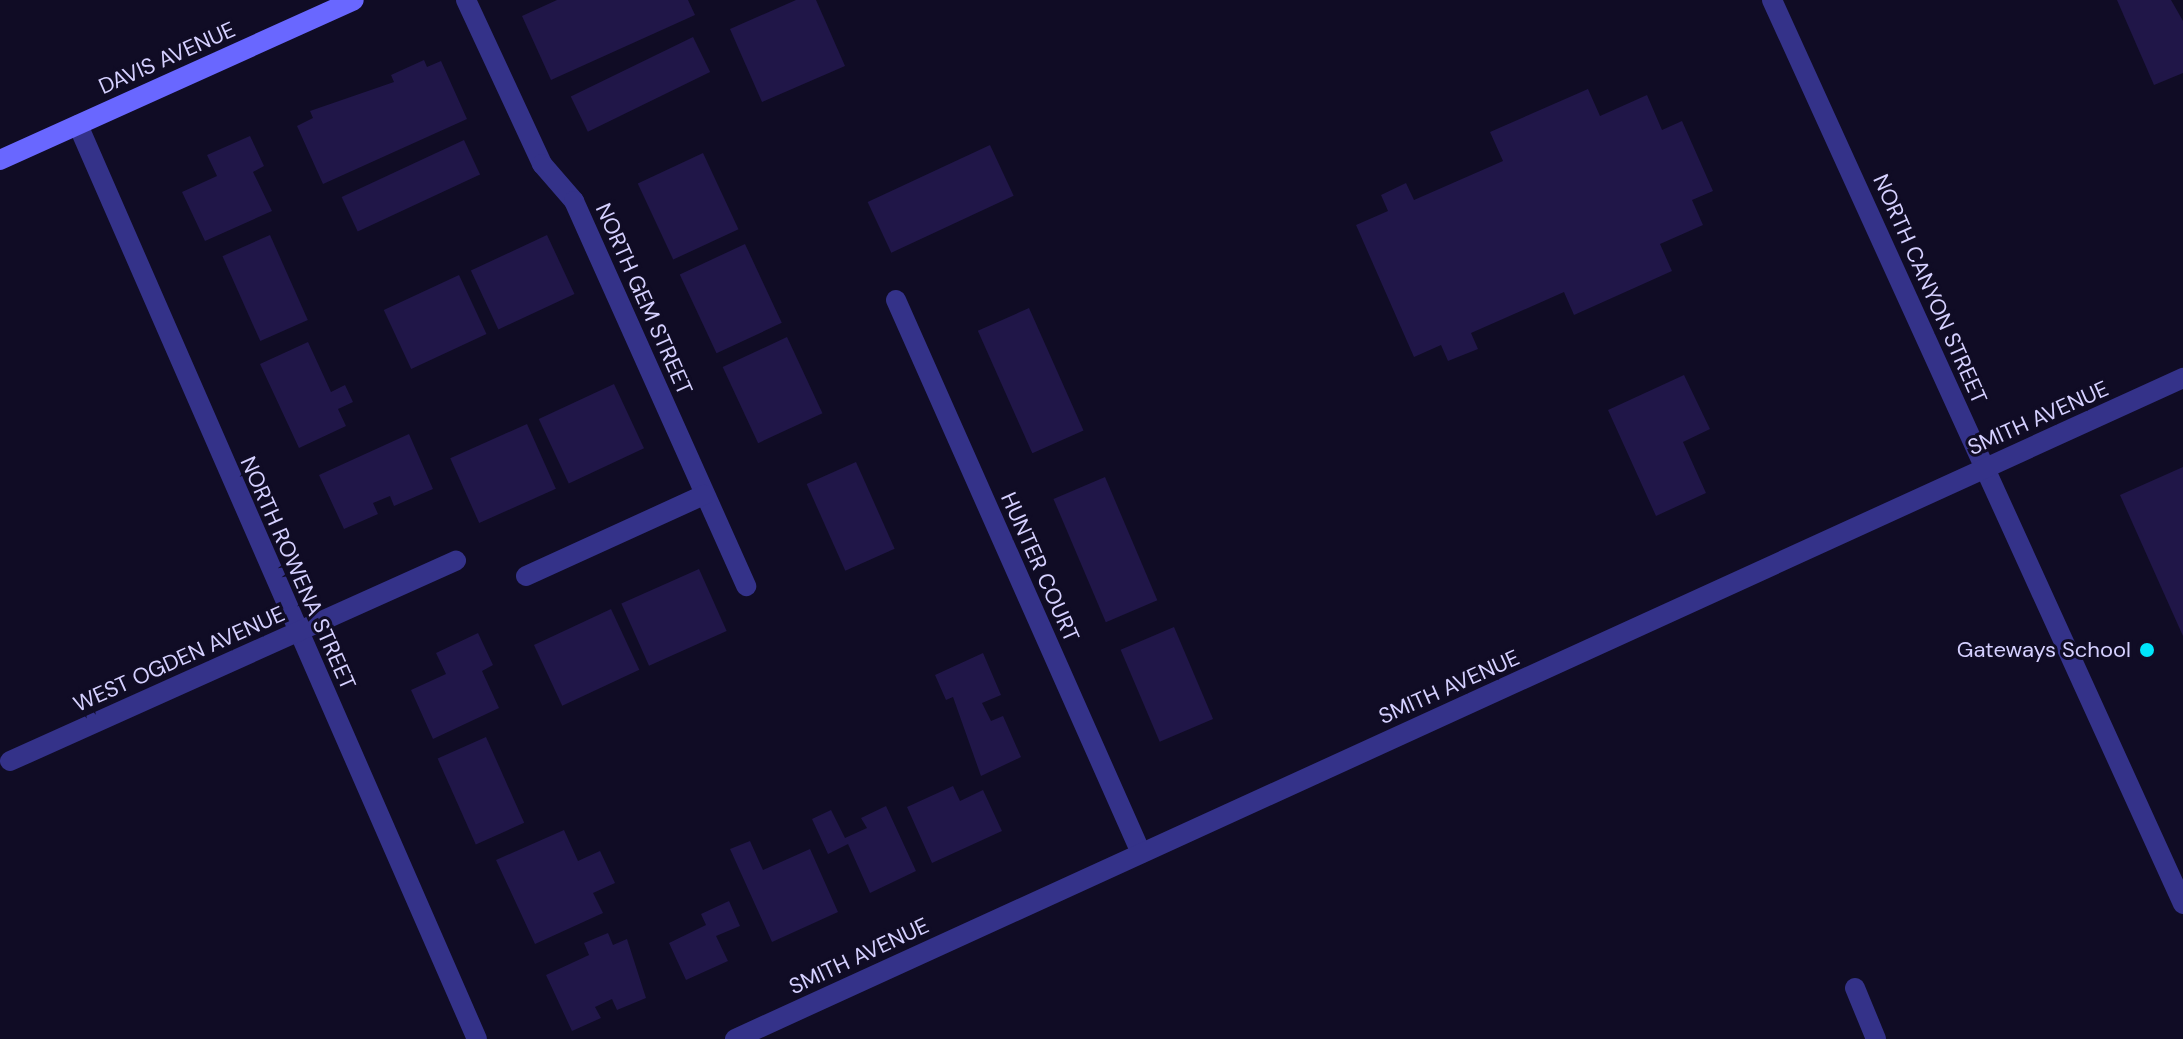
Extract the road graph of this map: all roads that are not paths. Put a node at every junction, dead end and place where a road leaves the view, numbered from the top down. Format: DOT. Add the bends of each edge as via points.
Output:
graph roads {
  1 [pos="354,0"];
  2 [pos="466,0"];
  3 [pos="1772,0"];
  4 [pos="78,125"];
  5 [pos="0,160"];
  6 [pos="896,300"];
  7 [pos="2183,378"];
  8 [pos="1984,469"];
  9 [pos="704,495"];
  10 [pos="456,561"];
  11 [pos="526,576"];
  12 [pos="746,586"];
  13 [pos="297,633"];
  14 [pos="10,761"];
  15 [pos="1141,853"];
  16 [pos="2183,904"];
  17 [pos="1855,988"];
  18 [pos="477,1039"];
  19 [pos="735,1039"];
  20 [pos="1876,1039"];
  1 -- 4 [label="street, DAVIS AVENUE"];
  2 -- 9 [label="street, NORTH GEM STREET" via="542,164 574,201"];
  3 -- 8 [label="street, NORTH CANYON STREET"];
  4 -- 5 [label="street, DAVIS AVENUE"];
  4 -- 13 [label="street, NORTH ROWENA STREET"];
  6 -- 15 [label="street, HUNTER COURT"];
  7 -- 8 [label="street, SMITH AVENUE"];
  8 -- 15 [label="street, SMITH AVENUE"];
  8 -- 16 [label="street, NORTH CANYON STREET"];
  9 -- 11 [label="street"];
  9 -- 12 [label="street, NORTH GEM STREET"];
  10 -- 13 [label="street, WEST OGDEN AVENUE"];
  13 -- 14 [label="street, WEST OGDEN AVENUE"];
  13 -- 18 [label="street, NORTH ROWENA STREET"];
  15 -- 19 [label="street, SMITH AVENUE"];
  17 -- 20 [label="street"];
}
